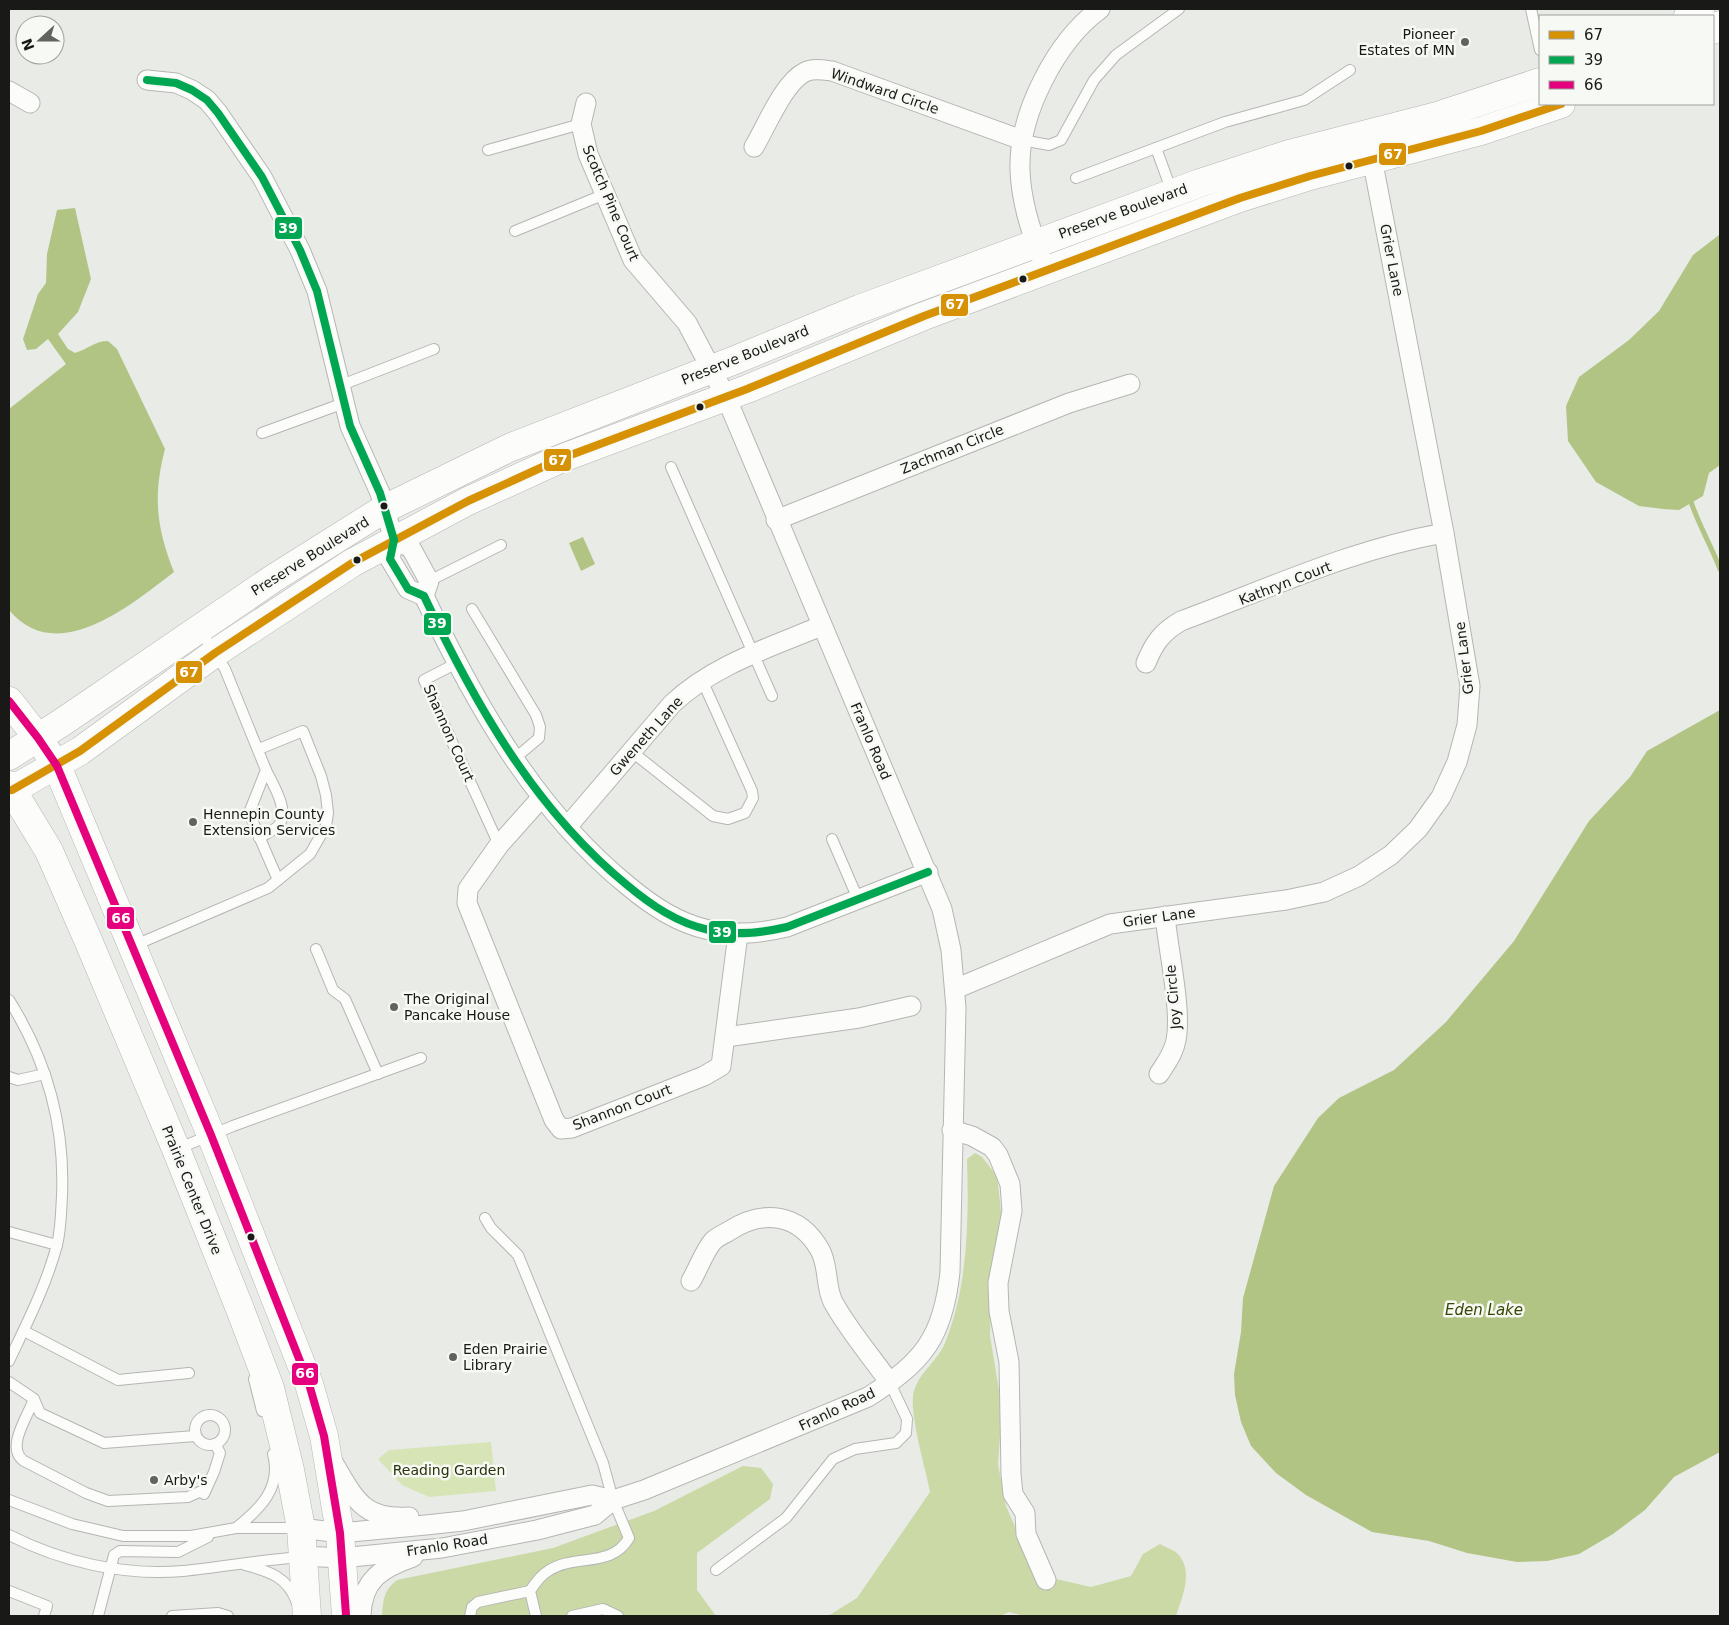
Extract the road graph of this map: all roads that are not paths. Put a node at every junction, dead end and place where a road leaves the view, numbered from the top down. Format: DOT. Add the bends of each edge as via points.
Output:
graph roads {
  1 [pos="1100,9"];
  2 [pos="1179,9"];
  3 [pos="1531,9"];
  4 [pos="1539,45"];
  5 [pos="1350,70"];
  6 [pos="148,80"];
  7 [pos="1539,82"];
  8 [pos="9,90"];
  9 [pos="30,103"];
  10 [pos="586,103"];
  11 [pos="1556,105"];
  12 [pos="581,124"];
  13 [pos="1022,140"];
  14 [pos="754,147"];
  15 [pos="1156,148"];
  16 [pos="1370,148"];
  17 [pos="488,150"];
  18 [pos="1076,178"];
  19 [pos="606,194"];
  20 [pos="1178,206"];
  21 [pos="515,231"];
  22 [pos="1036,243"];
  23 [pos="1046,270"];
  24 [pos="434,349"];
  25 [pos="710,370"];
  26 [pos="1130,384"];
  27 [pos="342,395"];
  28 [pos="726,397"];
  29 [pos="262,433"];
  30 [pos="671,467"];
  31 [pos="384,509"];
  32 [pos="776,520"];
  33 [pos="1444,533"];
  34 [pos="394,540"];
  35 [pos="501,545"];
  36 [pos="426,588"];
  37 [pos="472,609"];
  38 [pos="821,626"];
  39 [pos="198,628"];
  40 [pos="215,653"];
  41 [pos="753,655"];
  42 [pos="1146,663"];
  43 [pos="455,664"];
  44 [pos="702,680"];
  45 [pos="772,696"];
  46 [pos="9,701"];
  47 [pos="38,738"];
  48 [pos="259,749"];
  49 [pos="631,751"];
  50 [pos="9,756"];
  51 [pos="514,759"];
  52 [pos="56,766"];
  53 [pos="266,770"];
  54 [pos="10,789"];
  55 [pos="542,798"];
  56 [pos="566,827"];
  57 [pos="259,838"];
  58 [pos="832,839"];
  59 [pos="499,845"];
  60 [pos="928,872"];
  61 [pos="278,880"];
  62 [pos="858,899"];
  63 [pos="1164,916"];
  64 [pos="738,934"];
  65 [pos="133,946"];
  66 [pos="316,949"];
  67 [pos="955,989"];
  68 [pos="9,1000"];
  69 [pos="911,1006"];
  70 [pos="726,1037"];
  71 [pos="421,1058"];
  72 [pos="45,1074"];
  73 [pos="378,1074"];
  74 [pos="1159,1074"];
  75 [pos="9,1077"];
  76 [pos="952,1130"];
  77 [pos="211,1135"];
  78 [pos="176,1149"];
  79 [pos="484,1218"];
  80 [pos="9,1232"];
  81 [pos="56,1245"];
  82 [pos="691,1281"];
  83 [pos="240,1309"];
  84 [pos="24,1331"];
  85 [pos="10,1356"];
  86 [pos="189,1373"];
  87 [pos="9,1382"];
  88 [pos="890,1383"];
  89 [pos="34,1399"];
  90 [pos="264,1419"];
  91 [pos="195,1436"];
  92 [pos="215,1444"];
  93 [pos="272,1448"];
  94 [pos="326,1452"];
  95 [pos="9,1492"];
  96 [pos="9,1500"];
  97 [pos="613,1500"];
  98 [pos="28,1507"];
  99 [pos="463,1521"];
  100 [pos="236,1528"];
  101 [pos="300,1528"];
  102 [pos="220,1531"];
  103 [pos="9,1534"];
  104 [pos="340,1545"];
  105 [pos="442,1548"];
  106 [pos="303,1556"];
  107 [pos="239,1564"];
  108 [pos="110,1568"];
  109 [pos="716,1570"];
  110 [pos="1046,1580"];
  111 [pos="9,1591"];
  112 [pos="530,1591"];
  113 [pos="44,1616"];
  114 [pos="98,1616"];
  115 [pos="172,1616"];
  116 [pos="228,1616"];
  117 [pos="301,1616"];
  118 [pos="307,1616"];
  119 [pos="346,1616"];
  120 [pos="360,1616"];
  121 [pos="470,1616"];
  122 [pos="536,1616"];
  123 [pos="572,1616"];
  124 [pos="618,1616"];
  1 -- 13 [label="street" via="1066,41 1047,70"];
  2 -- 13 [label="lane" via="1116,55 1094,80 1061,140 1049,145"];
  3 -- 4 [label="lane"];
  5 -- 15 [label="lane" via="1304,100 1224,122"];
  6 -- 27 [label="street" via="176,83 207,100 262,177 300,250 317,291"];
  7 -- 16 [label="street, Preserve Boulevard"];
  8 -- 9 [label="street"];
  10 -- 12 [label="street, Scotch Pine Court"];
  11 -- 16 [label="street, Preserve Boulevard" via="1472,134"];
  12 -- 17 [label="lane"];
  12 -- 19 [label="street, Scotch Pine Court" via="588,154"];
  13 -- 14 [label="street, Windward Circle" via="832,70 819,69 806,71 794,79"];
  13 -- 22 [label="street" via="1020,170 1024,203"];
  15 -- 18 [label="lane"];
  15 -- 20 [label="lane"];
  16 -- 20 [label="street, Preserve Boulevard" via="1247,166"];
  16 -- 33 [label="street, Grier Lane"];
  19 -- 21 [label="lane"];
  19 -- 25 [label="street, Scotch Pine Court" via="633,260 687,323"];
  20 -- 22 [label="street, Preserve Boulevard"];
  20 -- 23 [label="street, Preserve Boulevard"];
  22 -- 23 [label="street"];
  22 -- 25 [label="street, Preserve Boulevard" via="859,309"];
  23 -- 28 [label="street, Preserve Boulevard"];
  24 -- 27 [label="lane"];
  25 -- 28 [label="street, Franlo Road"];
  25 -- 31 [label="street, Preserve Boulevard" via="509,448"];
  26 -- 32 [label="street, Zachman Circle" via="1069,403"];
  27 -- 29 [label="lane"];
  27 -- 31 [label="street" via="350,426"];
  28 -- 32 [label="street, Franlo Road"];
  28 -- 34 [label="street, Preserve Boulevard" via="560,459"];
  30 -- 41 [label="lane"];
  31 -- 34 [label="street"];
  31 -- 39 [label="street, Preserve Boulevard"];
  32 -- 38 [label="street, Franlo Road"];
  33 -- 42 [label="street, Kathryn Court" via="1364,553 1181,622 1165,631 1153,645"];
  33 -- 63 [label="street, Grier Lane" via="1470,686 1467,725 1457,762 1440,796 1418,828 1391,855 1359,876 1324,892"];
  34 -- 36 [label="street" via="390,559 408,589"];
  34 -- 40 [label="street, Preserve Boulevard" via="352,563"];
  35 -- 36 [label="lane"];
  36 -- 43 [label="street"];
  37 -- 51 [label="lane" via="536,715 540,727 539,738"];
  38 -- 41 [label="street, Gweneth Lane"];
  38 -- 60 [label="street, Franlo Road"];
  39 -- 40 [label="lane"];
  39 -- 47 [label="street, Preserve Boulevard"];
  40 -- 48 [label="lane" via="225,668"];
  40 -- 52 [label="street, Preserve Boulevard"];
  41 -- 44 [label="street, Gweneth Lane" via="716,670"];
  41 -- 45 [label="lane"];
  43 -- 51 [label="street"];
  43 -- 59 [label="lane, Shannon Court" via="424,680"];
  44 -- 49 [label="street, Gweneth Lane" via="672,704"];
  44 -- 49 [label="lane" via="752,791 754,798 745,813 728,820 713,816"];
  46 -- 47 [label="street"];
  47 -- 50 [label="street, Preserve Boulevard"];
  47 -- 52 [label="street"];
  48 -- 53 [label="lane"];
  48 -- 61 [label="lane" via="303,731 326,795 327,819 319,841 299,865"];
  49 -- 56 [label="street, Gweneth Lane"];
  51 -- 55 [label="street"];
  52 -- 54 [label="street, Preserve Boulevard"];
  52 -- 65 [label="street"];
  53 -- 57 [label="lane" via="249,813"];
  53 -- 57 [label="lane" via="279,801 281,819 279,825"];
  54 -- 78 [label="street, Prairie Center Drive" via="49,851"];
  55 -- 56 [label="street"];
  55 -- 59 [label="street, Shannon Court"];
  56 -- 64 [label="street" via="607,869 656,908 708,930"];
  57 -- 61 [label="lane"];
  58 -- 62 [label="lane"];
  59 -- 70 [label="street, Shannon Court" via="468,889 467,903 554,1120 561,1129 572,1128 704,1076 721,1066"];
  60 -- 62 [label="street"];
  60 -- 67 [label="street, Franlo Road" via="942,909"];
  61 -- 65 [label="lane" via="268,888"];
  62 -- 64 [label="street" via="787,927 763,933"];
  63 -- 67 [label="street, Grier Lane" via="1110,924"];
  63 -- 74 [label="street, Joy Circle" via="1178,1023 1170,1059"];
  64 -- 70 [label="street, Shannon Court"];
  65 -- 77 [label="street"];
  66 -- 73 [label="lane" via="333,990 345,999"];
  67 -- 76 [label="street, Franlo Road"];
  68 -- 72 [label="lane"];
  69 -- 70 [label="street" via="859,1018"];
  71 -- 73 [label="lane"];
  72 -- 75 [label="lane" via="18,1080"];
  72 -- 81 [label="lane" via="56,1114 62,1162 60,1227"];
  73 -- 77 [label="lane"];
  76 -- 88 [label="street, Franlo Road" via="947,1303 936,1332 919,1359"];
  76 -- 110 [label="street" via="992,1147 1010,1184 1012,1211 998,1284 1008,1362 1011,1474 1013,1494 1025,1513 1026,1534"];
  77 -- 78 [label="lane"];
  77 -- 94 [label="street" via="290,1333 311,1392"];
  78 -- 83 [label="street, Prairie Center Drive"];
  79 -- 97 [label="lane" via="518,1255 603,1463"];
  80 -- 81 [label="lane"];
  81 -- 84 [label="lane"];
  82 -- 88 [label="street" via="714,1240 740,1224 758,1217 796,1224 811,1236 821,1252 831,1299 842,1318"];
  83 -- 90 [label="lane"];
  83 -- 101 [label="street, Prairie Center Drive" via="270,1388"];
  84 -- 85 [label="lane"];
  84 -- 86 [label="lane" via="118,1380"];
  87 -- 89 [label="lane"];
  88 -- 97 [label="street, Franlo Road" via="868,1397 812,1422"];
  88 -- 109 [label="lane" via="907,1420 906,1433 896,1443 855,1449 834,1460 786,1518"];
  89 -- 91 [label="lane" via="40,1413 104,1442"];
  89 -- 92 [label="lane" via="16,1441 16,1453 24,1461 101,1503 189,1502 203,1495 220,1453"];
  91 -- 92 [label="lane" via="202,1443"];
  91 -- 92 [label="lane" via="195,1424 200,1418 214,1415 226,1429"];
  93 -- 100 [label="lane" via="275,1475 271,1492 265,1503"];
  94 -- 99 [label="street" via="351,1494 368,1510 389,1518 447,1514"];
  94 -- 104 [label="street"];
  95 -- 98 [label="lane"];
  96 -- 98 [label="lane"];
  97 -- 99 [label="street, Franlo Road" via="592,1495"];
  97 -- 105 [label="street, Franlo Road" via="595,1515 566,1524"];
  97 -- 112 [label="lane" via="629,1538 623,1548 614,1555 563,1564 550,1570"];
  98 -- 102 [label="lane" via="72,1524 123,1536 191,1536"];
  99 -- 104 [label="street, Franlo Road"];
  100 -- 101 [label="lane"];
  100 -- 102 [label="lane"];
  101 -- 104 [label="street, Franlo Road"];
  101 -- 106 [label="street, Prairie Center Drive"];
  102 -- 108 [label="lane" via="178,1552 120,1551 114,1555"];
  103 -- 108 [label="lane" via="47,1552"];
  104 -- 105 [label="street, Franlo Road"];
  104 -- 106 [label="street, Franlo Road"];
  104 -- 119 [label="street"];
  105 -- 120 [label="street" via="394,1564 378,1574 364,1592"];
  106 -- 107 [label="lane"];
  106 -- 118 [label="street, Prairie Center Drive"];
  107 -- 108 [label="lane" via="166,1571"];
  107 -- 117 [label="lane" via="275,1574 295,1597"];
  108 -- 114 [label="lane"];
  111 -- 113 [label="lane" via="47,1606"];
  112 -- 121 [label="lane" via="478,1602 472,1607"];
  112 -- 122 [label="lane"];
  115 -- 116 [label="lane" via="218,1613"];
  123 -- 124 [label="lane" via="603,1610"];
}
